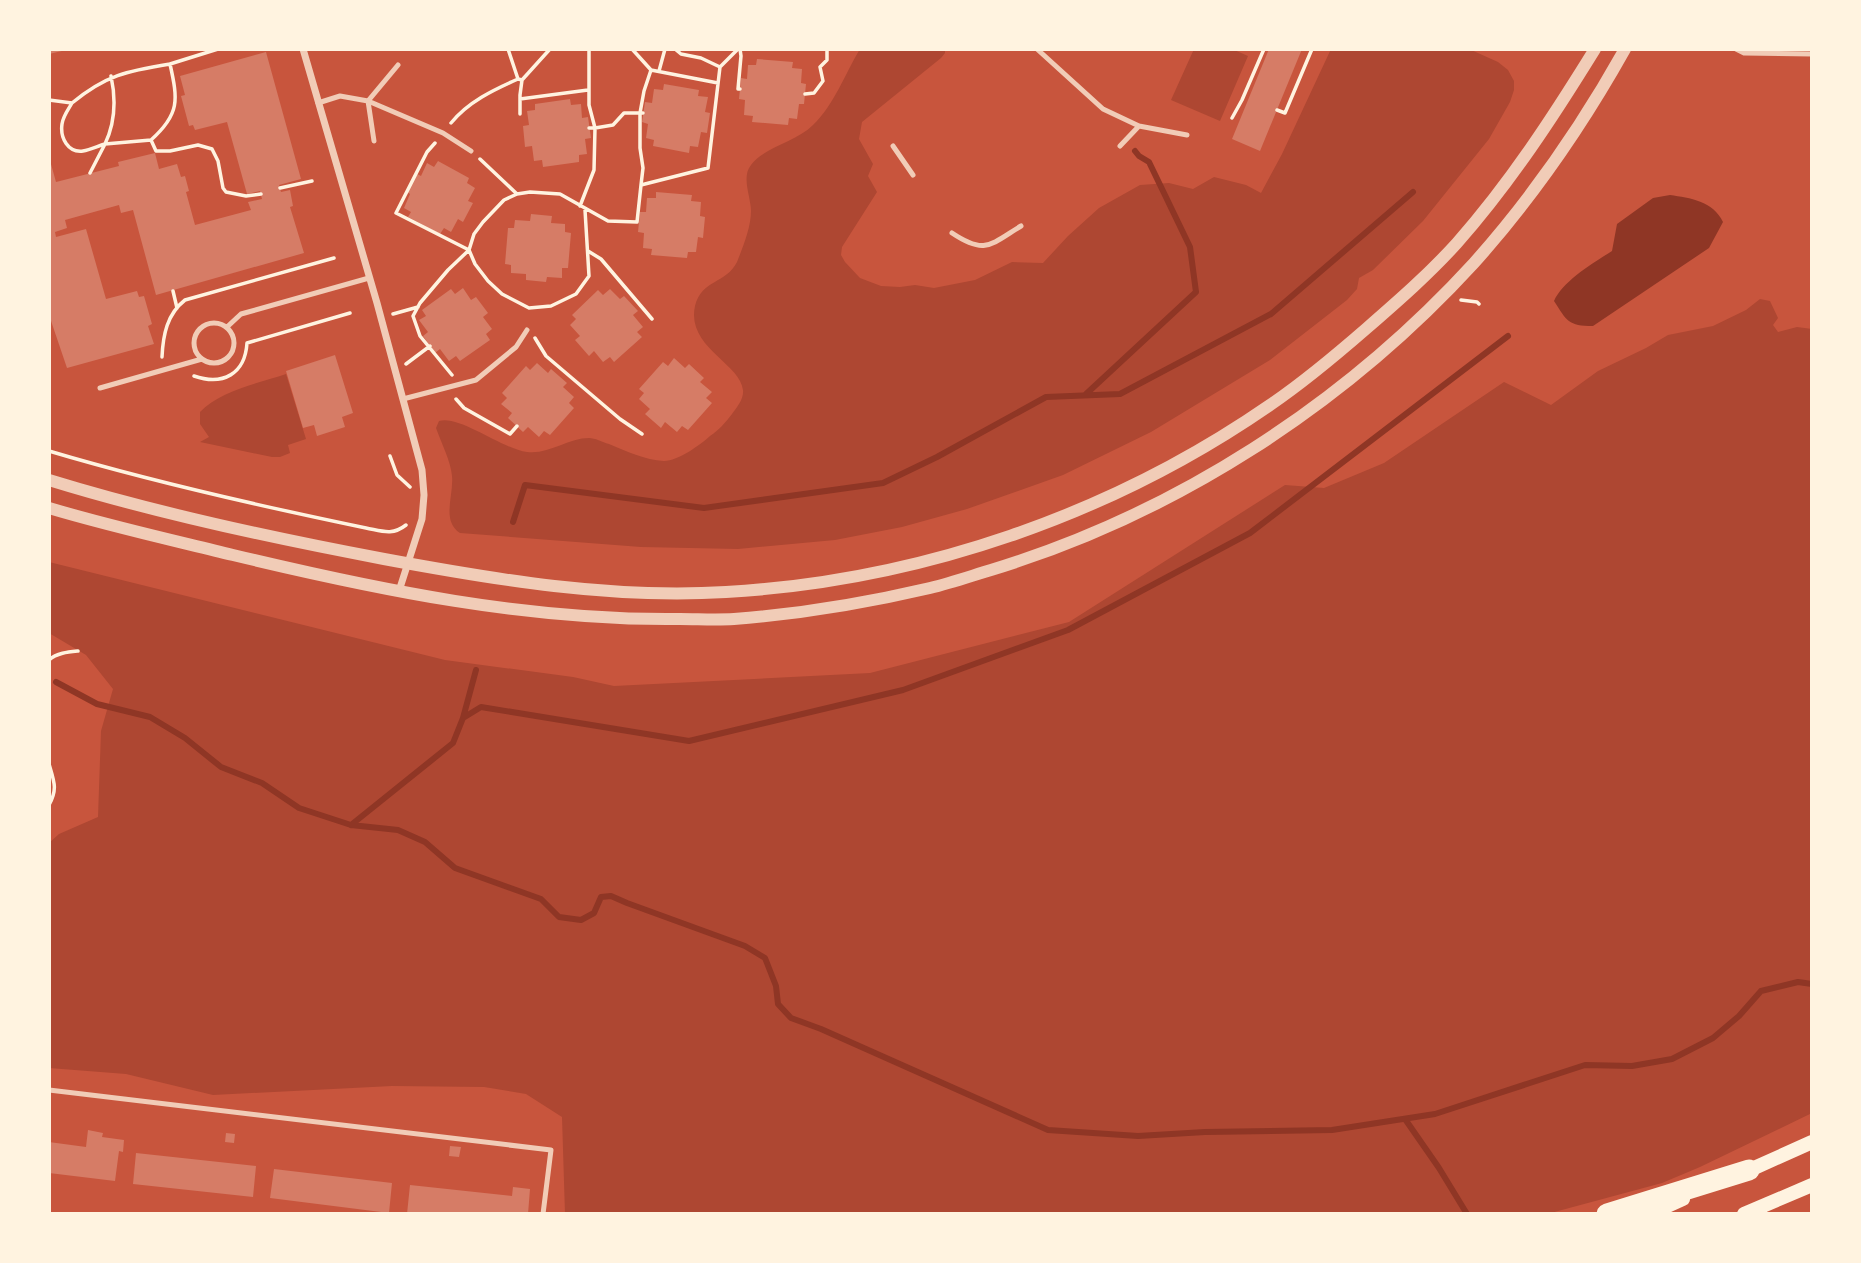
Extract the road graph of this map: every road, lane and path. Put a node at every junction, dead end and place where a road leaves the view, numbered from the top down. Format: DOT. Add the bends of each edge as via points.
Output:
graph roads {
  1 [pos="218,49"];
  2 [pos="303,49"];
  3 [pos="508,49"];
  4 [pos="550,49"];
  5 [pos="589,49"];
  6 [pos="632,49"];
  7 [pos="665,49"];
  8 [pos="675,49"];
  9 [pos="739,49"];
  10 [pos="827,49"];
  11 [pos="1037,49"];
  12 [pos="1264,49"];
  13 [pos="1312,49"];
  14 [pos="1595,49"];
  15 [pos="1625,49"];
  16 [pos="1736,49"];
  17 [pos="1812,54"];
  18 [pos="170,64"];
  19 [pos="398,65"];
  20 [pos="720,67"];
  21 [pos="651,71"];
  22 [pos="659,71"];
  23 [pos="111,76"];
  24 [pos="520,82"];
  25 [pos="718,83"];
  26 [pos="740,89"];
  27 [pos="588,90"];
  28 [pos="805,94"];
  29 [pos="520,97"];
  30 [pos="49,100"];
  31 [pos="368,101"];
  32 [pos="72,103"];
  33 [pos="318,103"];
  34 [pos="1277,110"];
  35 [pos="461,111"];
  36 [pos="642,113"];
  37 [pos="520,114"];
  38 [pos="1233,118"];
  39 [pos="1139,127"];
  40 [pos="592,128"];
  41 [pos="1187,135"];
  42 [pos="150,140"];
  43 [pos="374,141"];
  44 [pos="105,144"];
  45 [pos="893,146"];
  46 [pos="1120,146"];
  47 [pos="471,150"];
  48 [pos="427,152"];
  49 [pos="90,173"];
  50 [pos="913,175"];
  51 [pos="312,181"];
  52 [pos="641,185"];
  53 [pos="280,188"];
  54 [pos="261,194"];
  55 [pos="517,194"];
  56 [pos="580,206"];
  57 [pos="585,209"];
  58 [pos="1021,226"];
  59 [pos="951,233"];
  60 [pos="469,250"];
  61 [pos="588,251"];
  62 [pos="334,258"];
  63 [pos="369,278"];
  64 [pos="173,290"];
  65 [pos="418,307"];
  66 [pos="177,308"];
  67 [pos="529,308"];
  68 [pos="350,313"];
  69 [pos="396,313"];
  70 [pos="652,319"];
  71 [pos="227,327"];
  72 [pos="527,330"];
  73 [pos="429,347"];
  74 [pos="202,359"];
  75 [pos="410,360"];
  76 [pos="163,370"];
  77 [pos="449,371"];
  78 [pos="188,379"];
  79 [pos="456,386"];
  80 [pos="100,387"];
  81 [pos="403,399"];
  82 [pos="517,426"];
  83 [pos="642,434"];
  84 [pos="49,451"];
  85 [pos="390,456"];
  86 [pos="49,480"];
  87 [pos="416,492"];
  88 [pos="49,508"];
  89 [pos="410,519"];
  90 [pos="408,563"];
  91 [pos="400,591"];
  92 [pos="78,651"];
  93 [pos="49,660"];
  94 [pos="49,764"];
  95 [pos="49,805"];
  96 [pos="49,1090"];
  97 [pos="1812,1142"];
  98 [pos="1749,1170"];
  99 [pos="1812,1185"];
  100 [pos="543,1214"];
  101 [pos="1607,1214"];
  102 [pos="1650,1214"];
  103 [pos="1744,1214"];
  1 -- 18 [label="path"];
  2 -- 33 [label="street"];
  3 -- 24 [label="path"];
  4 -- 24 [label="path"];
  5 -- 27 [label="path"];
  6 -- 21 [label="path"];
  7 -- 22 [label="path"];
  8 -- 20 [label="path"];
  9 -- 20 [label="path"];
  9 -- 26 [label="path"];
  10 -- 28 [label="path" via="827,60 820,67 823,81 814,93"];
  11 -- 39 [label="lane" via="1103,109"];
  12 -- 38 [label="path" via="1245,101"];
  13 -- 34 [label="path" via="1285,113"];
  14 -- 90 [label="street" via="1509,180 1454,246 1397,302 1270,405 1192,455 1106,498 1021,532 919,564 836,580 726,592 629,593 524,583"];
  15 -- 91 [label="street" via="1529,197 1415,323 1287,426 1206,478 1119,522 1031,558 933,588 732,619 628,620 522,611"];
  16 -- 17 [label="lane"];
  18 -- 23 [label="path"];
  18 -- 42 [label="path" via="175,106 166,127"];
  19 -- 31 [label="lane"];
  20 -- 25 [label="path"];
  21 -- 22 [label="path"];
  21 -- 36 [label="path"];
  22 -- 25 [label="path"];
  23 -- 32 [label="path"];
  23 -- 44 [label="path" via="115,96"];
  24 -- 29 [label="path"];
  24 -- 35 [label="path" via="494,90"];
  25 -- 52 [label="path" via="708,168"];
  27 -- 29 [label="path"];
  27 -- 40 [label="path"];
  29 -- 37 [label="path"];
  30 -- 32 [label="path"];
  31 -- 33 [label="lane" via="340,96"];
  31 -- 43 [label="lane"];
  31 -- 47 [label="lane"];
  32 -- 44 [label="path" via="62,125 69,146 84,151"];
  33 -- 63 [label="street"];
  36 -- 40 [label="path" via="624,113 613,125"];
  36 -- 52 [label="path"];
  39 -- 41 [label="lane"];
  39 -- 46 [label="lane"];
  40 -- 56 [label="path" via="594,170"];
  42 -- 44 [label="path"];
  42 -- 54 [label="path" via="156,151 198,145 212,149 226,192"];
  44 -- 49 [label="path"];
  45 -- 50 [label="lane"];
  47 -- 55 [label="path"];
  48 -- 60 [label="path" via="396,213"];
  51 -- 53 [label="path"];
  52 -- 57 [label="path" via="638,222 608,221"];
  55 -- 56 [label="path" via="560,194"];
  55 -- 60 [label="path" via="482,222"];
  56 -- 57 [label="path"];
  57 -- 61 [label="path"];
  58 -- 59 [label="lane" via="988,246 970,245"];
  60 -- 65 [label="path"];
  60 -- 67 [label="path" via="488,281"];
  61 -- 67 [label="path" via="589,276 576,294 551,306"];
  61 -- 70 [label="path" via="601,259"];
  62 -- 66 [label="path" via="185,300"];
  63 -- 71 [label="lane" via="241,314"];
  63 -- 81 [label="street"];
  64 -- 66 [label="path"];
  65 -- 69 [label="path"];
  65 -- 73 [label="path" via="414,316"];
  66 -- 76 [label="path" via="164,333"];
  67 -- 72 [label="path"];
  68 -- 78 [label="path" via="247,343 243,362 228,377"];
  71 -- 74 [label="lane" via="234,340 230,355 217,363"];
  71 -- 74 [label="lane" via="212,323 198,330 194,345"];
  72 -- 79 [label="lane" via="516,347 476,380"];
  72 -- 83 [label="path" via="546,356"];
  73 -- 75 [label="path"];
  73 -- 77 [label="path"];
  74 -- 76 [label="lane"];
  76 -- 80 [label="lane"];
  79 -- 81 [label="lane"];
  79 -- 82 [label="path" via="456,399 464,408 510,434"];
  81 -- 90 [label="street" via="424,495 422,519"];
  84 -- 89 [label="path" via="374,530 397,532"];
  85 -- 87 [label="path" via="397,475"];
  86 -- 90 [label="street" via="204,521"];
  88 -- 91 [label="street" via="308,573"];
  90 -- 91 [label="street"];
  92 -- 93 [label="path"];
  94 -- 95 [label="path" via="55,788"];
  96 -- 100 [label="lane" via="551,1150"];
  97 -- 98 [label="main road"];
  98 -- 101 [label="highway"];
  98 -- 102 [label="main road"];
  99 -- 103 [label="main road"];
}
